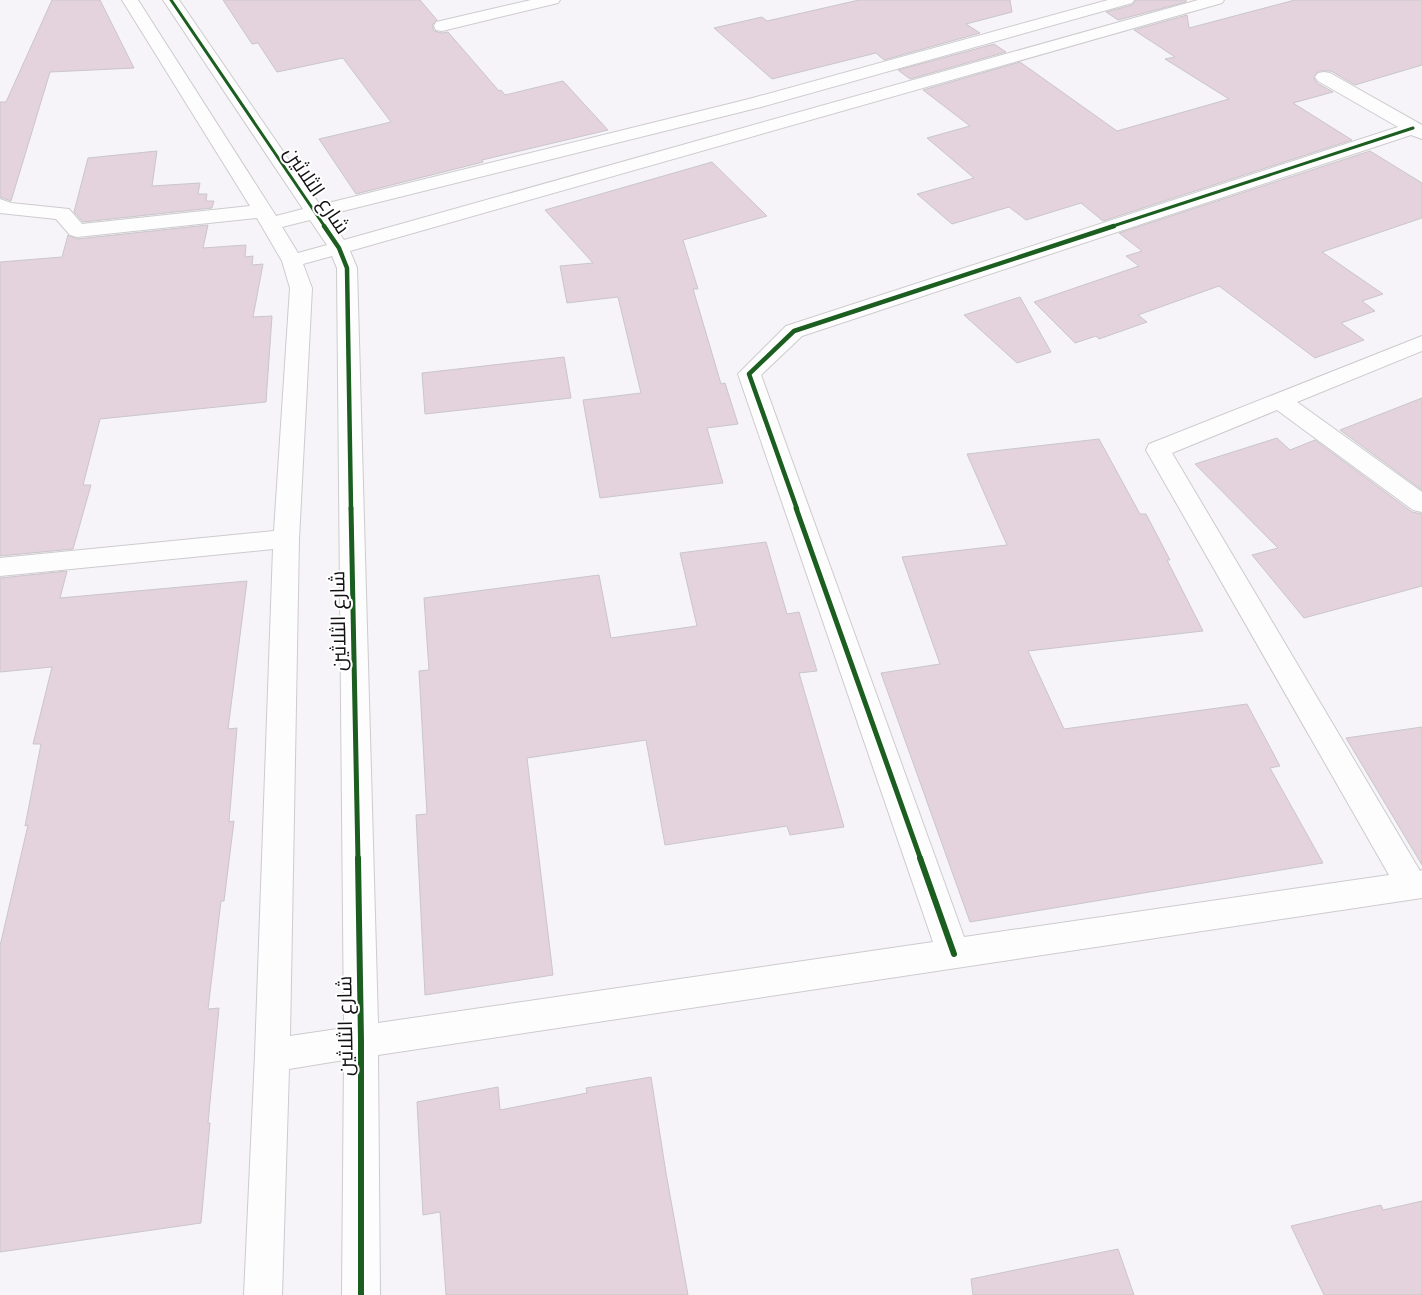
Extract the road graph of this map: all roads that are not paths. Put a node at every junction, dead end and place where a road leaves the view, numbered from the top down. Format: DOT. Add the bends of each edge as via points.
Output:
graph roads {
  1 [pos="130,0"];
  2 [pos="171,0"];
  3 [pos="1126,0"];
  4 [pos="1216,0"];
  5 [pos="541,1"];
  6 [pos="1101,3"];
  7 [pos="442,26"];
  8 [pos="1324,76"];
  9 [pos="1417,130"];
  10 [pos="0,206"];
  11 [pos="315,212"];
  12 [pos="266,217"];
  13 [pos="338,248"];
  14 [pos="292,261"];
  15 [pos="1422,343"];
  16 [pos="1280,401"];
  17 [pos="1422,504"];
  18 [pos="286,539"];
  19 [pos="0,567"];
  20 [pos="1417,885"];
  21 [pos="954,954"];
  22 [pos="361,1042"];
  23 [pos="272,1056"];
  24 [pos="263,1295"];
  25 [pos="361,1295"];
  1 -- 12 [label="street"];
  2 -- 11 [label="street, شارع الثلاثين"];
  3 -- 6 [label="street"];
  4 -- 13 [label="street"];
  5 -- 7 [label="street"];
  6 -- 11 [label="street" via="755,103"];
  8 -- 9 [label="street"];
  9 -- 21 [label="street" via="794,332 749,374"];
  10 -- 12 [label="street" via="62,213 77,232"];
  11 -- 12 [label="street"];
  11 -- 13 [label="street, شارع الثلاثين"];
  12 -- 14 [label="street"];
  13 -- 14 [label="street"];
  13 -- 22 [label="street, شارع الثلاثين" via="347,268"];
  14 -- 18 [label="street" via="301,288"];
  15 -- 16 [label="street"];
  16 -- 17 [label="street"];
  16 -- 20 [label="street" via="1158,450"];
  18 -- 19 [label="street"];
  18 -- 23 [label="street"];
  20 -- 21 [label="street"];
  21 -- 22 [label="street"];
  22 -- 23 [label="street"];
  22 -- 25 [label="street, شارع الثلاثين"];
  23 -- 24 [label="street"];
}
